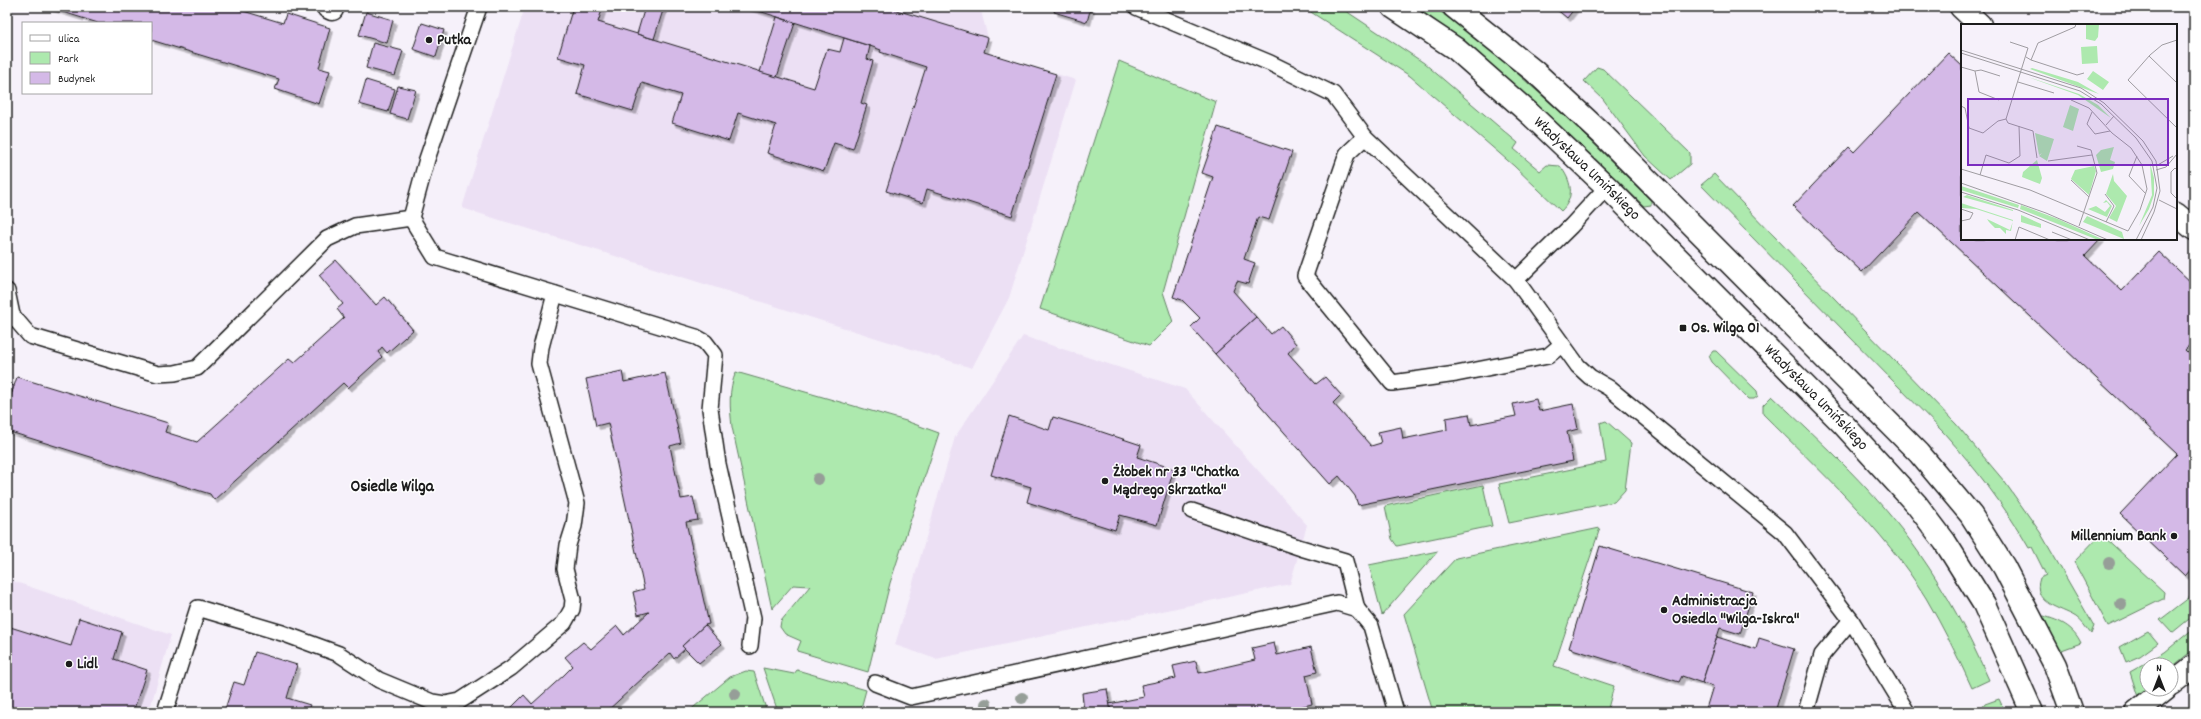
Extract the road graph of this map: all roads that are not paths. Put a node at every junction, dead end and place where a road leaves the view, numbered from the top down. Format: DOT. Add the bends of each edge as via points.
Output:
graph roads {
  1 [pos="479,7"];
  2 [pos="1136,7"];
  3 [pos="1392,7"];
  4 [pos="1454,7"];
  5 [pos="1961,7"];
  6 [pos="1979,24"];
  7 [pos="1365,137"];
  8 [pos="1607,187"];
  9 [pos="2177,215"];
  10 [pos="411,218"];
  11 [pos="2194,229"];
  12 [pos="1516,280"];
  13 [pos="7,291"];
  14 [pos="555,294"];
  15 [pos="1561,345"];
  16 [pos="1192,511"];
  17 [pos="1357,609"];
  18 [pos="1851,620"];
  19 [pos="750,646"];
  20 [pos="2194,666"];
  21 [pos="2179,678"];
  22 [pos="875,683"];
  23 [pos="2155,697"];
  24 [pos="165,712"];
  25 [pos="1396,712"];
  26 [pos="1806,712"];
  27 [pos="1907,712"];
  28 [pos="2032,712"];
  29 [pos="2072,712"];
  30 [pos="2136,712"];
  1 -- 10 [label="lane" via="427,159"];
  2 -- 7 [label="lane" via="1270,63 1332,94"];
  3 -- 8 [label="street, Władysława Umińskiego" via="1456,49"];
  4 -- 29 [label="street, Władysława Umińskiego" via="1534,71 1602,134 1920,453 1971,515 2004,568 2055,665"];
  5 -- 6 [label="street"];
  7 -- 12 [label="lane"];
  7 -- 15 [label="lane" via="1348,154 1305,276 1392,383 1456,374 1548,356"];
  8 -- 12 [label="lane"];
  8 -- 28 [label="street, Władysława Umińskiego" via="1844,425 1917,504 1946,542 1984,604"];
  9 -- 11 [label="street"];
  10 -- 13 [label="lane" via="355,226 327,239 197,368 175,373 158,374 30,336 12,315"];
  10 -- 14 [label="lane" via="435,257"];
  12 -- 15 [label="lane"];
  14 -- 19 [label="lane" via="696,337 705,342 715,355 710,409 718,464 753,618"];
  14 -- 24 [label="lane" via="539,364 577,503 565,569 573,600 572,609 564,623 511,668 460,701 445,704 432,702 379,680 338,654 282,632 198,608"];
  15 -- 18 [label="lane" via="1578,366 1609,388 1785,533"];
  16 -- 17 [label="lane" via="1345,561"];
  17 -- 22 [label="lane" via="1337,603 911,696"];
  17 -- 25 [label="lane" via="1370,626"];
  18 -- 26 [label="lane" via="1822,655"];
  18 -- 27 [label="lane"];
  20 -- 21 [label="street"];
  23 -- 30 [label="street"];
}
